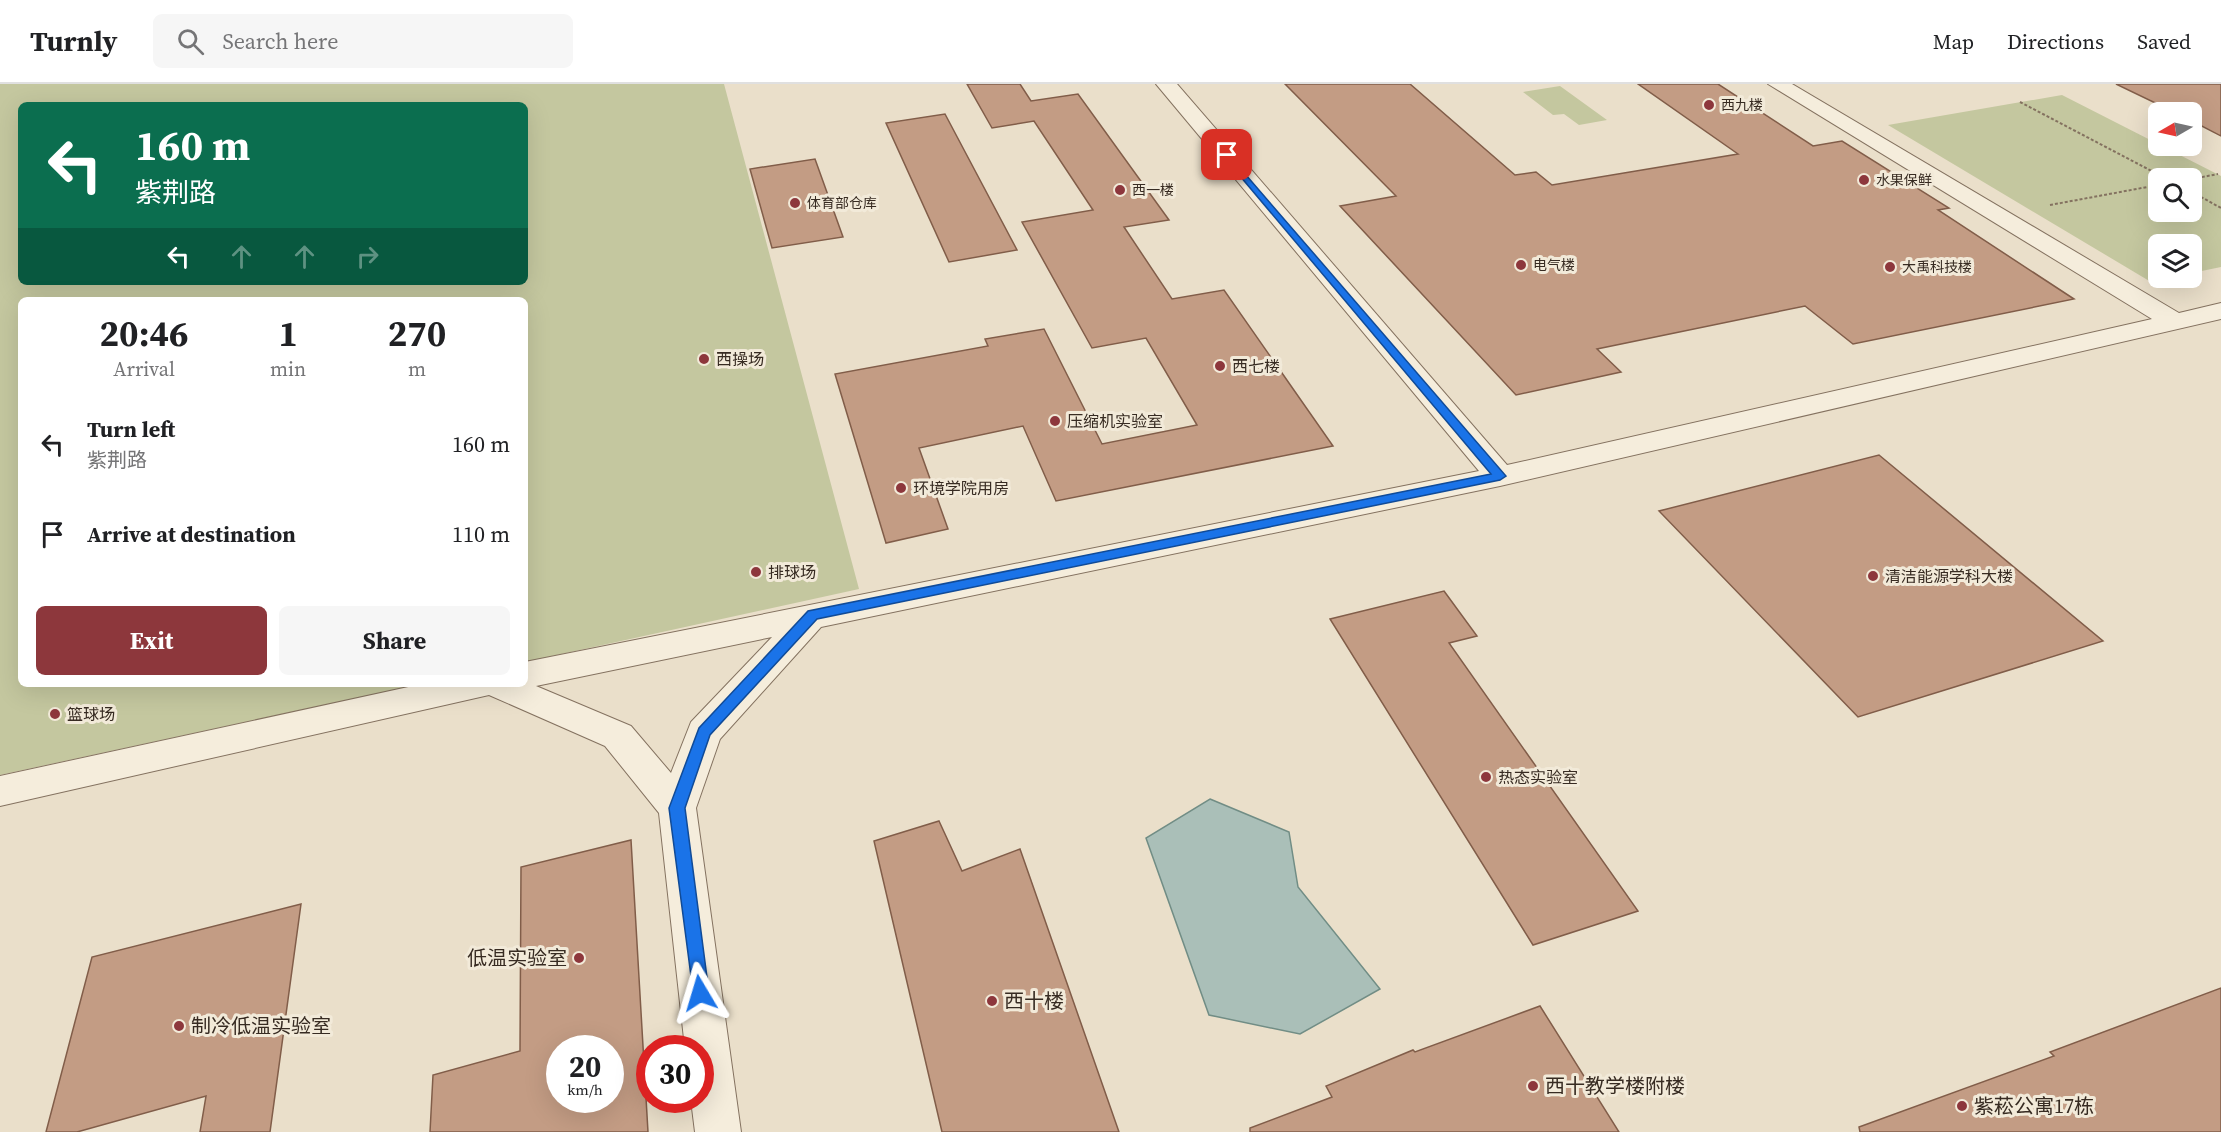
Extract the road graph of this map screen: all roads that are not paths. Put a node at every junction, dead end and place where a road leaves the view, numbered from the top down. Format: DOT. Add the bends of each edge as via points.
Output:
graph roads {
  1 [pos="1166,84"];
  2 [pos="1778,84"];
  3 [pos="2221,311"];
  4 [pos="2174,321"];
  5 [pos="1500,476"];
  6 [pos="812,615"];
  7 [pos="528,674"];
  8 [pos="469,687"];
  9 [pos="504,687"];
  10 [pos="0,791"];
  11 [pos="677,808"];
  12 [pos="718,1132"];
  1 -- 5 [label="street"];
  2 -- 4 [label="street"];
  3 -- 4 [label="street"];
  4 -- 5 [label="street"];
  5 -- 6 [label="street"];
  6 -- 7 [label="street"];
  6 -- 11 [label="street" via="704,732"];
  8 -- 10 [label="street"];
  9 -- 11 [label="street" via="618,736"];
  11 -- 12 [label="street"];
}
